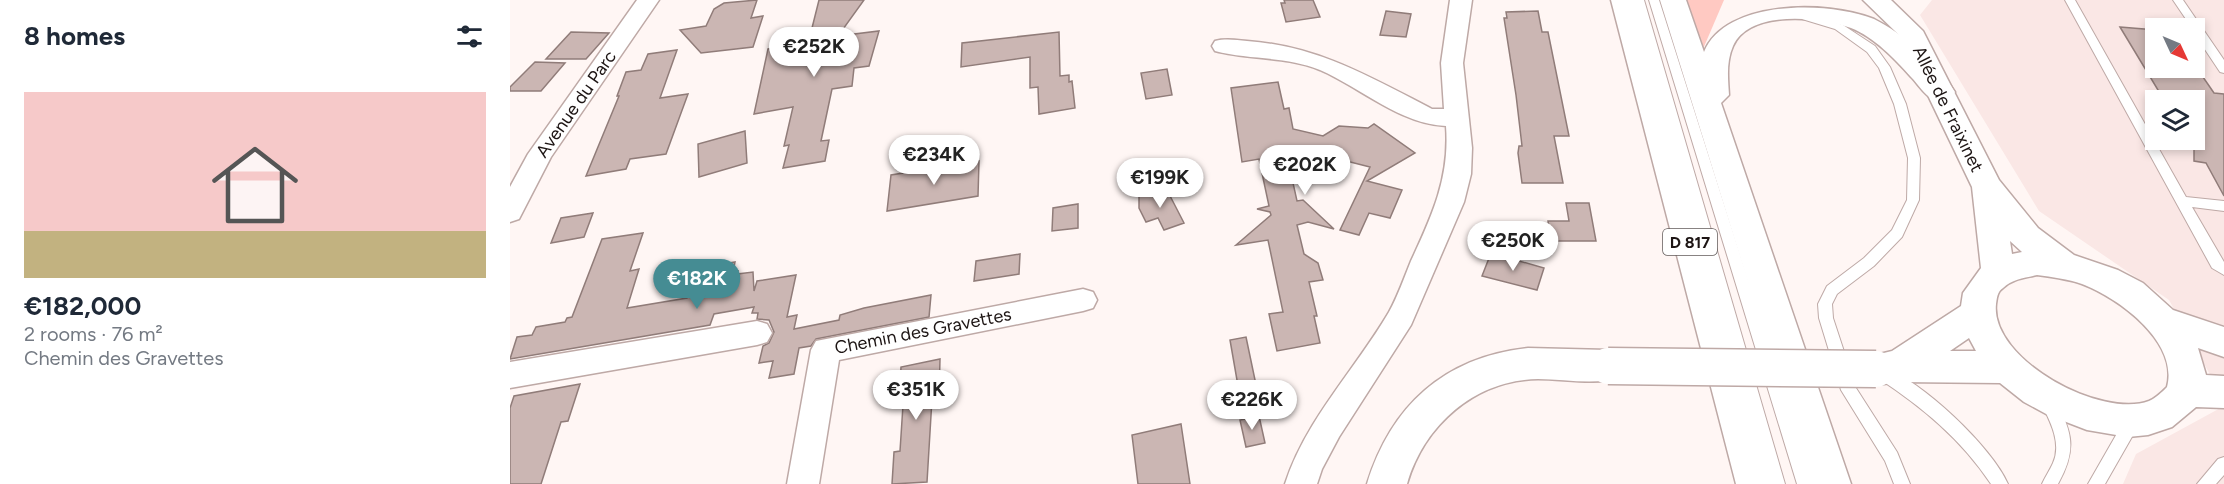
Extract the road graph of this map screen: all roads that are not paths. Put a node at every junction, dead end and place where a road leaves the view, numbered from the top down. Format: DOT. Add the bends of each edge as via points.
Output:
graph roads {
  1 [pos="648,0"];
  2 [pos="1461,0"];
  3 [pos="1624,0"];
  4 [pos="1639,0"];
  5 [pos="1654,0"];
  6 [pos="1673,0"];
  7 [pos="1876,0"];
  8 [pos="1906,0"];
  9 [pos="2070,0"];
  10 [pos="2178,0"];
  11 [pos="1910,31"];
  12 [pos="1223,46"];
  13 [pos="1713,65"];
  14 [pos="2224,69"];
  15 [pos="1941,92"];
  16 [pos="1456,118"];
  17 [pos="1731,173"];
  18 [pos="1987,186"];
  19 [pos="2182,201"];
  20 [pos="2224,206"];
  21 [pos="510,213"];
  22 [pos="2062,264"];
  23 [pos="2224,270"];
  24 [pos="1998,271"];
  25 [pos="1083,300"];
  26 [pos="1977,314"];
  27 [pos="2163,321"];
  28 [pos="757,333"];
  29 [pos="2224,342"];
  30 [pos="2008,367"];
  31 [pos="1888,368"];
  32 [pos="510,375"];
  33 [pos="2186,390"];
  34 [pos="2224,392"];
  35 [pos="2046,396"];
  36 [pos="2134,420"];
  37 [pos="2224,464"];
  38 [pos="803,484"];
  39 [pos="1301,484"];
  40 [pos="1387,484"];
  41 [pos="1756,484"];
  42 [pos="1777,484"];
  43 [pos="1805,484"];
  44 [pos="1831,484"];
  45 [pos="1902,484"];
  46 [pos="2000,484"];
  47 [pos="2050,484"];
  48 [pos="2096,484"];
  49 [pos="2205,484"];
  1 -- 21 [label="street, Avenue du Parc" via="540,154"];
  2 -- 16 [label="street" via="1452,63"];
  3 -- 41 [label="street, D 817"];
  4 -- 42 [label="lane"];
  5 -- 43 [label="lane"];
  6 -- 17 [label="street"];
  7 -- 11 [label="street"];
  8 -- 11 [label="street"];
  9 -- 19 [label="lane"];
  10 -- 14 [label="lane"];
  11 -- 15 [label="street, Allée de Fraixinet"];
  12 -- 16 [label="street" via="1265,49 1326,64 1428,117"];
  13 -- 15 [label="street" via="1719,40 1725,30 1739,21 1775,9 1821,10 1842,15 1885,36"];
  13 -- 17 [label="street"];
  13 -- 45 [label="lane" via="1746,26 1762,18 1784,16 1839,27 1871,49 1884,67 1900,104 1914,158 1913,200 1897,234 1833,290 1825,304 1849,390 1891,456"];
  15 -- 18 [label="street, Allée de Fraixinet"];
  16 -- 39 [label="street" via="1460,148 1451,202 1401,317 1328,427"];
  17 -- 44 [label="street"];
  18 -- 22 [label="street, Allée de Fraixinet" via="2026,237"];
  18 -- 24 [label="street, Allée de Fraixinet"];
  19 -- 20 [label="lane"];
  19 -- 23 [label="lane"];
  22 -- 24 [label="street" via="2016,264"];
  22 -- 27 [label="street" via="2116,285 2142,301"];
  24 -- 26 [label="street" via="1985,282 1978,296"];
  25 -- 38 [label="street, Chemin des Gravettes" via="826,350"];
  26 -- 30 [label="street" via="1987,341"];
  26 -- 31 [label="street"];
  27 -- 29 [label="street"];
  27 -- 33 [label="street" via="2180,345 2188,369"];
  28 -- 32 [label="street"];
  30 -- 31 [label="street"];
  30 -- 35 [label="street"];
  31 -- 40 [label="street, bridge" via="1518,365 1488,373 1460,387 1416,420 1400,443"];
  31 -- 46 [label="lane" via="1973,444"];
  33 -- 34 [label="street"];
  33 -- 36 [label="street" via="2167,411"];
  35 -- 36 [label="street" via="2075,410"];
  35 -- 47 [label="lane" via="2059,422 2063,445 2062,461"];
  36 -- 48 [label="lane"];
  37 -- 49 [label="lane"];
}
